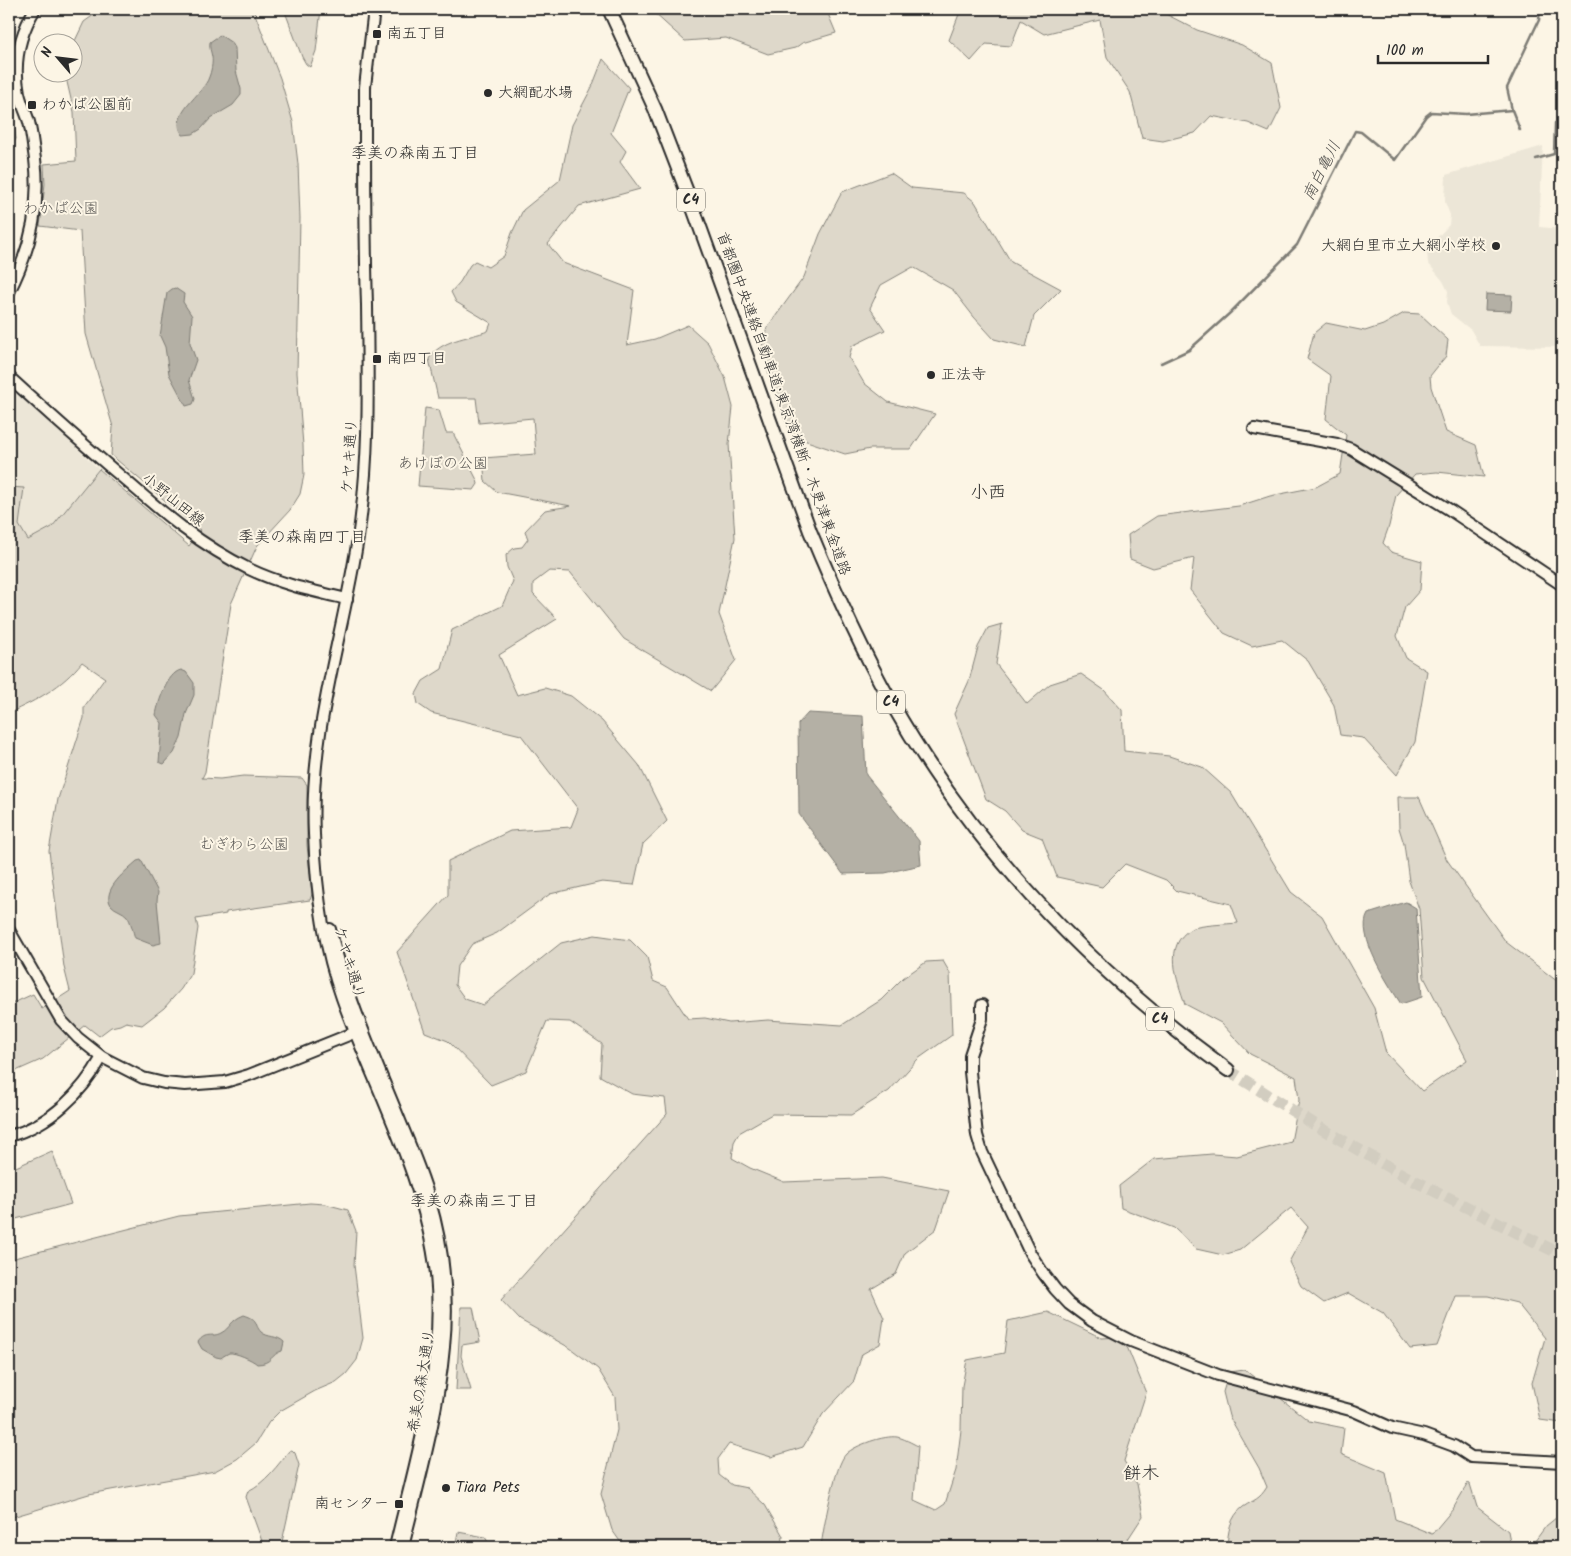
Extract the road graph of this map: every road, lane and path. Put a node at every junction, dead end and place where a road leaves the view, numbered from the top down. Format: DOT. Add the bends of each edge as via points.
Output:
graph roads {
  1 [pos="35,9"];
  2 [pos="374,9"];
  3 [pos="609,9"];
  4 [pos="9,292"];
  5 [pos="9,377"];
  6 [pos="1254,429"];
  7 [pos="1562,585"];
  8 [pos="347,599"];
  9 [pos="9,930"];
  10 [pos="982,1005"];
  11 [pos="359,1030"];
  12 [pos="102,1057"];
  13 [pos="1228,1070"];
  14 [pos="9,1136"];
  15 [pos="420,1457"];
  16 [pos="1562,1462"];
  17 [pos="396,1547"];
  18 [pos="404,1547"];
  1 -- 4 [label="street" via="19,47 17,80 35,161 36,207 29,243"];
  2 -- 8 [label="street, ケヤキ通り" via="365,105 368,432 358,538"];
  3 -- 13 [label="highway, 首都圏中央連絡自動車道;東京湾横断・木更津東金道路 / C4" via="655,109 692,205 810,531 832,585 891,702 940,780 1034,899 1097,963 1166,1024"];
  5 -- 8 [label="street, 小野山田線" via="188,534 256,572 295,587"];
  6 -- 7 [label="street" via="1351,449"];
  8 -- 11 [label="street, ケヤキ通り" via="318,735 313,830 320,910 332,966"];
  9 -- 12 [label="street" via="61,1020"];
  10 -- 16 [label="street" via="982,1019 970,1055 977,1135 1030,1253 1069,1304 1100,1325 1162,1354 1218,1375 1354,1411 1392,1428 1454,1446 1471,1457"];
  11 -- 12 [label="street" via="249,1075 216,1084 157,1082"];
  11 -- 15 [label="street, 希美の森大通り" via="423,1204 436,1274 435,1364"];
  12 -- 14 [label="street" via="89,1080 61,1108 37,1125"];
  15 -- 17 [label="street, 希美の森大通り"];
  15 -- 18 [label="street, 希美の森大通り"];
}
